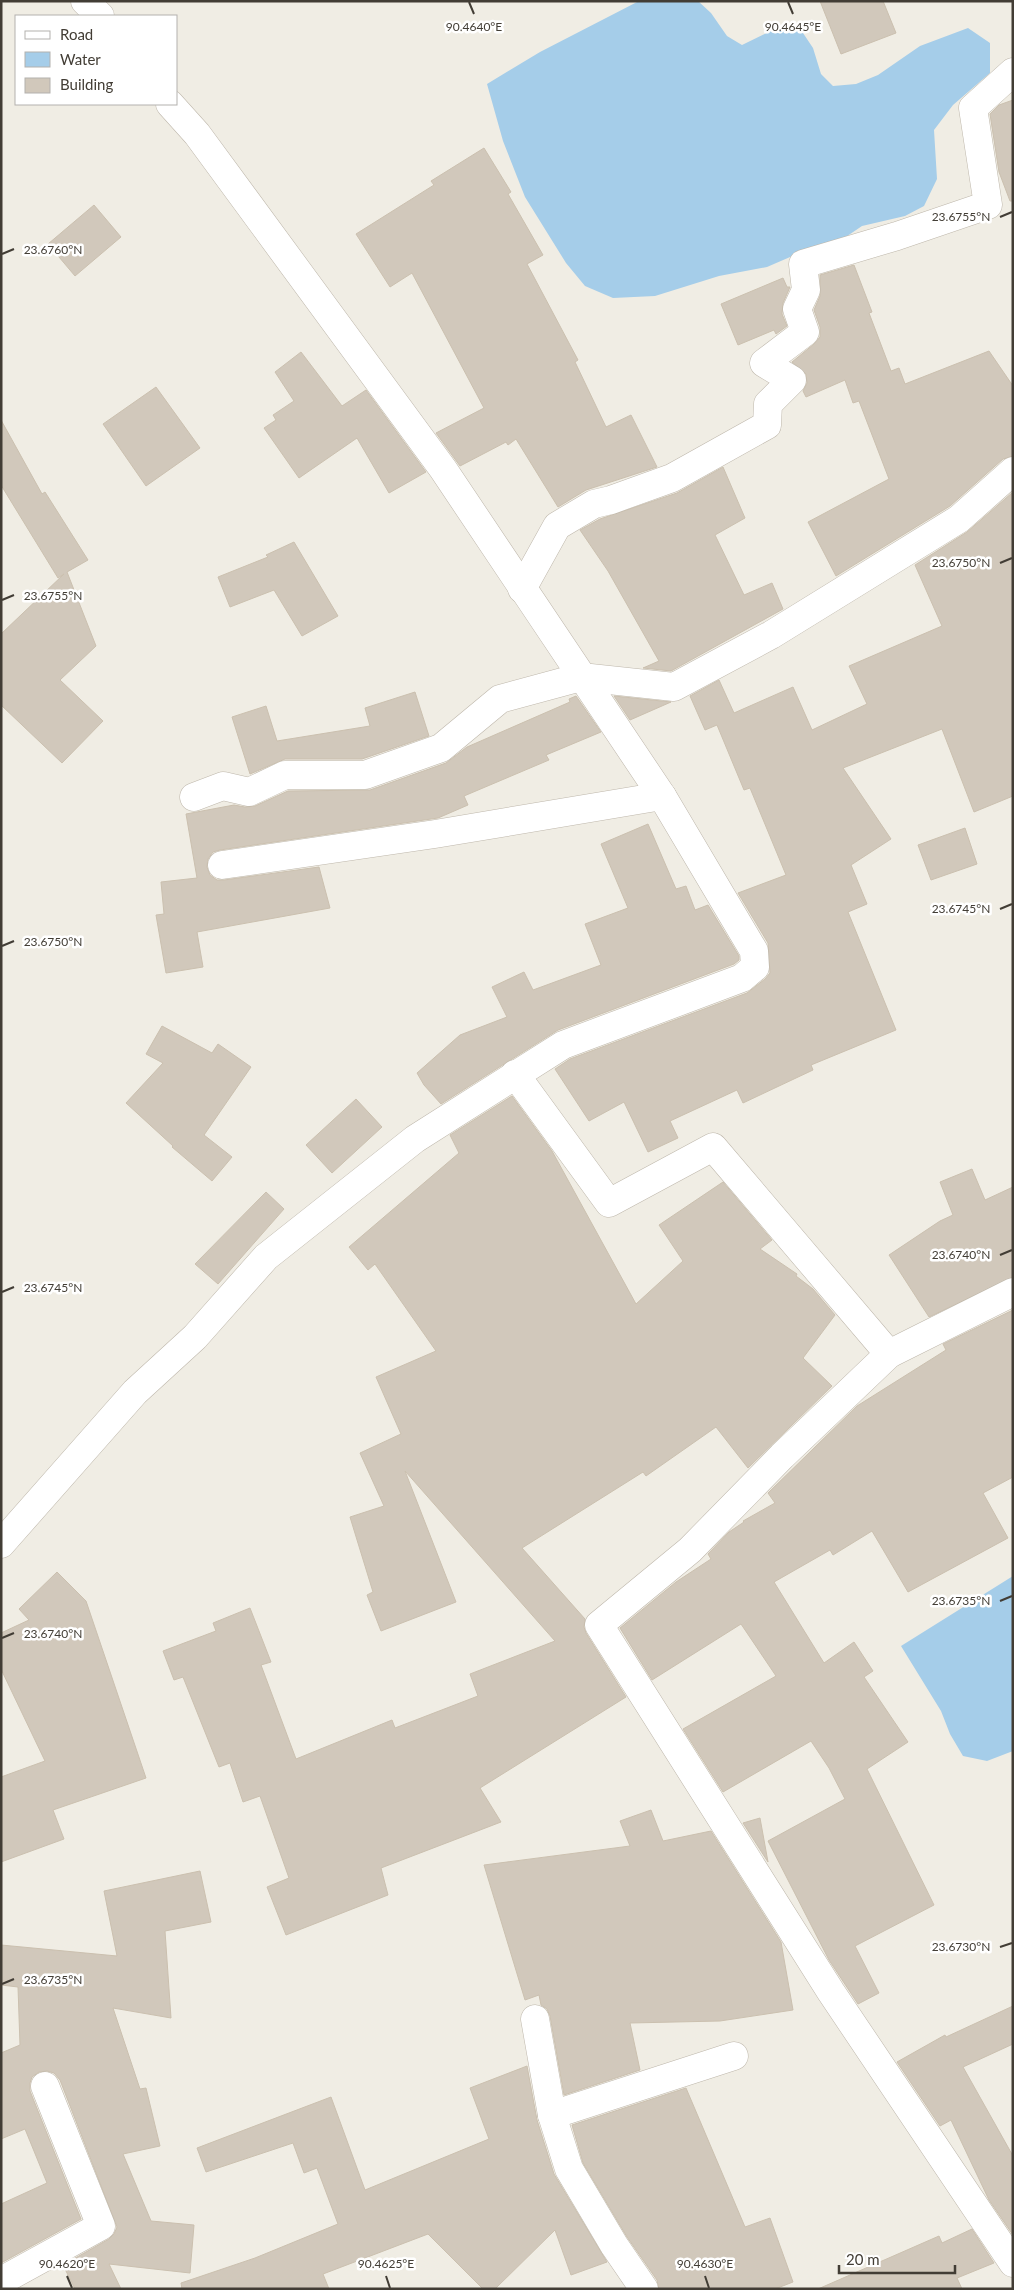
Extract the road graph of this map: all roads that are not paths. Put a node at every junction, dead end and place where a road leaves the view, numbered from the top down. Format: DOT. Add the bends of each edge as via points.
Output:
graph roads {
  1 [pos="85,1"];
  2 [pos="99,15"];
  3 [pos="1013,72"];
  4 [pos="171,105"];
  5 [pos="1013,471"];
  6 [pos="522,589"];
  7 [pos="581,677"];
  8 [pos="662,796"];
  9 [pos="194,797"];
  10 [pos="222,865"];
  11 [pos="515,1074"];
  12 [pos="1013,1292"];
  13 [pos="889,1354"];
  14 [pos="1,1544"];
  15 [pos="535,2019"];
  16 [pos="734,2056"];
  17 [pos="45,2086"];
  18 [pos="552,2115"];
  19 [pos="1013,2263"];
  20 [pos="1,2281"];
  21 [pos="644,2289"];
  1 -- 2 [label="street"];
  3 -- 6 [label="street" via="973,108 988,205 803,264 806,290 797,308 805,332 764,363 792,380 768,404 767,425 672,478 594,504 557,526"];
  4 -- 6 [label="street" via="197,134 442,469"];
  5 -- 7 [label="street" via="959,519 771,635 674,687"];
  6 -- 7 [label="street"];
  7 -- 8 [label="street"];
  7 -- 9 [label="street" via="500,699 441,748 365,775 285,775 249,792 223,786"];
  8 -- 10 [label="street"];
  8 -- 11 [label="street" via="754,951 755,967 742,978 564,1045"];
  11 -- 13 [label="street" via="609,1203 713,1147"];
  11 -- 14 [label="street" via="415,1139 266,1257 195,1337 135,1392"];
  12 -- 13 [label="street"];
  13 -- 19 [label="street" via="690,1550 599,1625 831,1992"];
  15 -- 18 [label="street"];
  16 -- 18 [label="street"];
  17 -- 20 [label="street" via="101,2226"];
  18 -- 21 [label="street" via="569,2169"];
}
